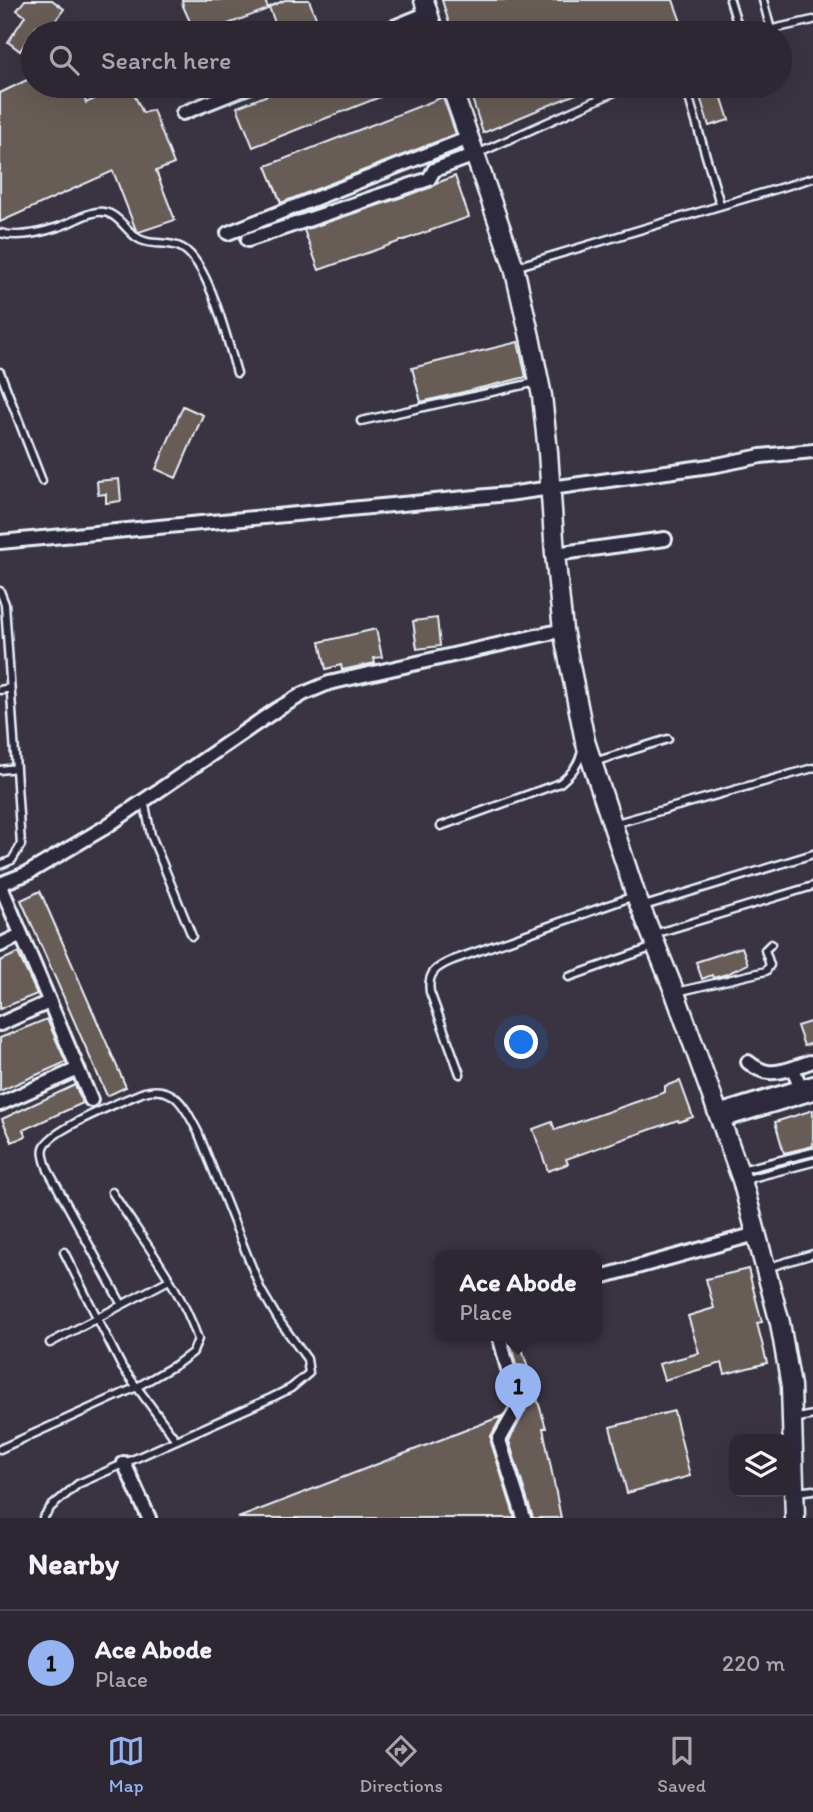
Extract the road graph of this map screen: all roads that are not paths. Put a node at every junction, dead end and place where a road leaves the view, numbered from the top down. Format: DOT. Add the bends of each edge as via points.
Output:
graph roads {
  1 [pos="730,0"];
  2 [pos="763,0"];
  3 [pos="426,7"];
  4 [pos="813,20"];
  5 [pos="401,21"];
  6 [pos="736,21"];
  7 [pos="769,21"];
  8 [pos="792,25"];
  9 [pos="221,98"];
  10 [pos="455,98"];
  11 [pos="597,98"];
  12 [pos="689,98"];
  13 [pos="183,113"];
  14 [pos="472,146"];
  15 [pos="813,178"];
  16 [pos="720,204"];
  17 [pos="0,233"];
  18 [pos="228,233"];
  19 [pos="248,240"];
  20 [pos="514,267"];
  21 [pos="0,372"];
  22 [pos="237,373"];
  23 [pos="538,382"];
  24 [pos="361,421"];
  25 [pos="813,451"];
  26 [pos="42,481"];
  27 [pos="551,489"];
  28 [pos="665,539"];
  29 [pos="0,542"];
  30 [pos="555,554"];
  31 [pos="0,591"];
  32 [pos="563,630"];
  33 [pos="10,688"];
  34 [pos="0,690"];
  35 [pos="668,739"];
  36 [pos="585,741"];
  37 [pos="592,763"];
  38 [pos="16,768"];
  39 [pos="813,768"];
  40 [pos="0,771"];
  41 [pos="144,800"];
  42 [pos="611,824"];
  43 [pos="440,826"];
  44 [pos="813,854"];
  45 [pos="0,864"];
  46 [pos="0,884"];
  47 [pos="813,886"];
  48 [pos="638,901"];
  49 [pos="21,935"];
  50 [pos="192,936"];
  51 [pos="654,940"];
  52 [pos="771,944"];
  53 [pos="0,945"];
  54 [pos="569,977"];
  55 [pos="675,993"];
  56 [pos="49,1002"];
  57 [pos="0,1024"];
  58 [pos="748,1062"];
  59 [pos="810,1062"];
  60 [pos="793,1068"];
  61 [pos="78,1069"];
  62 [pos="460,1074"];
  63 [pos="807,1090"];
  64 [pos="91,1100"];
  65 [pos="0,1104"];
  66 [pos="720,1116"];
  67 [pos="813,1152"];
  68 [pos="813,1162"];
  69 [pos="741,1176"];
  70 [pos="112,1192"];
  71 [pos="756,1234"];
  72 [pos="64,1252"];
  73 [pos="813,1254"];
  74 [pos="764,1269"];
  75 [pos="602,1277"];
  76 [pos="169,1280"];
  77 [pos="122,1305"];
  78 [pos="97,1318"];
  79 [pos="501,1341"];
  80 [pos="50,1343"];
  81 [pos="137,1387"];
  82 [pos="813,1415"];
  83 [pos="793,1419"];
  84 [pos="176,1440"];
  85 [pos="0,1449"];
  86 [pos="124,1463"];
  87 [pos="813,1490"];
  88 [pos="794,1492"];
  89 [pos="43,1518"];
  90 [pos="149,1518"];
  91 [pos="524,1518"];
  92 [pos="795,1518"];
  1 -- 6 [label="lane"];
  2 -- 7 [label="lane"];
  3 -- 5 [label="street"];
  4 -- 8 [label="lane"];
  9 -- 13 [label="street"];
  10 -- 14 [label="main road"];
  11 -- 14 [label="lane"];
  12 -- 16 [label="lane"];
  14 -- 18 [label="street"];
  14 -- 19 [label="street" via="434,170 429,179"];
  14 -- 20 [label="main road"];
  15 -- 16 [label="lane"];
  16 -- 20 [label="lane"];
  17 -- 22 [label="lane" via="16,236 56,228 99,212 109,213 144,242 181,247 193,256 208,282"];
  20 -- 23 [label="main road"];
  21 -- 26 [label="lane"];
  23 -- 24 [label="lane"];
  23 -- 27 [label="main road"];
  25 -- 27 [label="street"];
  27 -- 29 [label="street"];
  27 -- 30 [label="main road"];
  28 -- 30 [label="street"];
  30 -- 32 [label="main road"];
  31 -- 33 [label="lane" via="5,604"];
  32 -- 36 [label="main road"];
  32 -- 41 [label="street" via="329,683 276,710"];
  33 -- 34 [label="lane"];
  33 -- 38 [label="lane"];
  35 -- 37 [label="lane"];
  36 -- 37 [label="main road"];
  36 -- 43 [label="lane" via="573,773 560,783"];
  37 -- 42 [label="main road"];
  38 -- 40 [label="lane"];
  38 -- 45 [label="lane" via="21,845 12,860"];
  39 -- 42 [label="lane"];
  41 -- 46 [label="street" via="61,854"];
  41 -- 50 [label="lane" via="151,835"];
  42 -- 48 [label="main road"];
  44 -- 48 [label="lane"];
  46 -- 49 [label="street"];
  47 -- 51 [label="lane"];
  48 -- 51 [label="main road"];
  48 -- 62 [label="lane" via="434,969 430,992"];
  49 -- 53 [label="street"];
  49 -- 56 [label="street"];
  51 -- 54 [label="lane"];
  51 -- 55 [label="main road"];
  52 -- 55 [label="lane" via="765,950 770,965 766,971"];
  55 -- 66 [label="main road"];
  56 -- 57 [label="street"];
  56 -- 61 [label="street"];
  58 -- 60 [label="street" via="766,1073"];
  59 -- 60 [label="street"];
  60 -- 63 [label="street"];
  61 -- 64 [label="street"];
  61 -- 65 [label="street"];
  63 -- 66 [label="street"];
  66 -- 69 [label="main road"];
  67 -- 69 [label="lane"];
  68 -- 69 [label="lane"];
  69 -- 71 [label="main road"];
  70 -- 76 [label="lane"];
  71 -- 74 [label="main road"];
  71 -- 75 [label="street"];
  72 -- 78 [label="lane"];
  73 -- 74 [label="lane"];
  74 -- 83 [label="main road" via="786,1354"];
  76 -- 77 [label="lane"];
  76 -- 81 [label="lane" via="198,1339 193,1352"];
  77 -- 78 [label="lane"];
  77 -- 84 [label="lane" via="48,1170 44,1146 59,1132 144,1091 167,1091 187,1111 198,1132 261,1290 310,1367 305,1378 291,1388"];
  78 -- 80 [label="lane"];
  78 -- 81 [label="lane"];
  79 -- 91 [label="street" via="518,1407 499,1440"];
  81 -- 84 [label="lane"];
  81 -- 85 [label="lane"];
  82 -- 83 [label="lane"];
  83 -- 88 [label="main road"];
  84 -- 86 [label="lane"];
  86 -- 89 [label="lane" via="78,1484"];
  86 -- 90 [label="street"];
  87 -- 88 [label="lane"];
  88 -- 92 [label="main road"];
}
